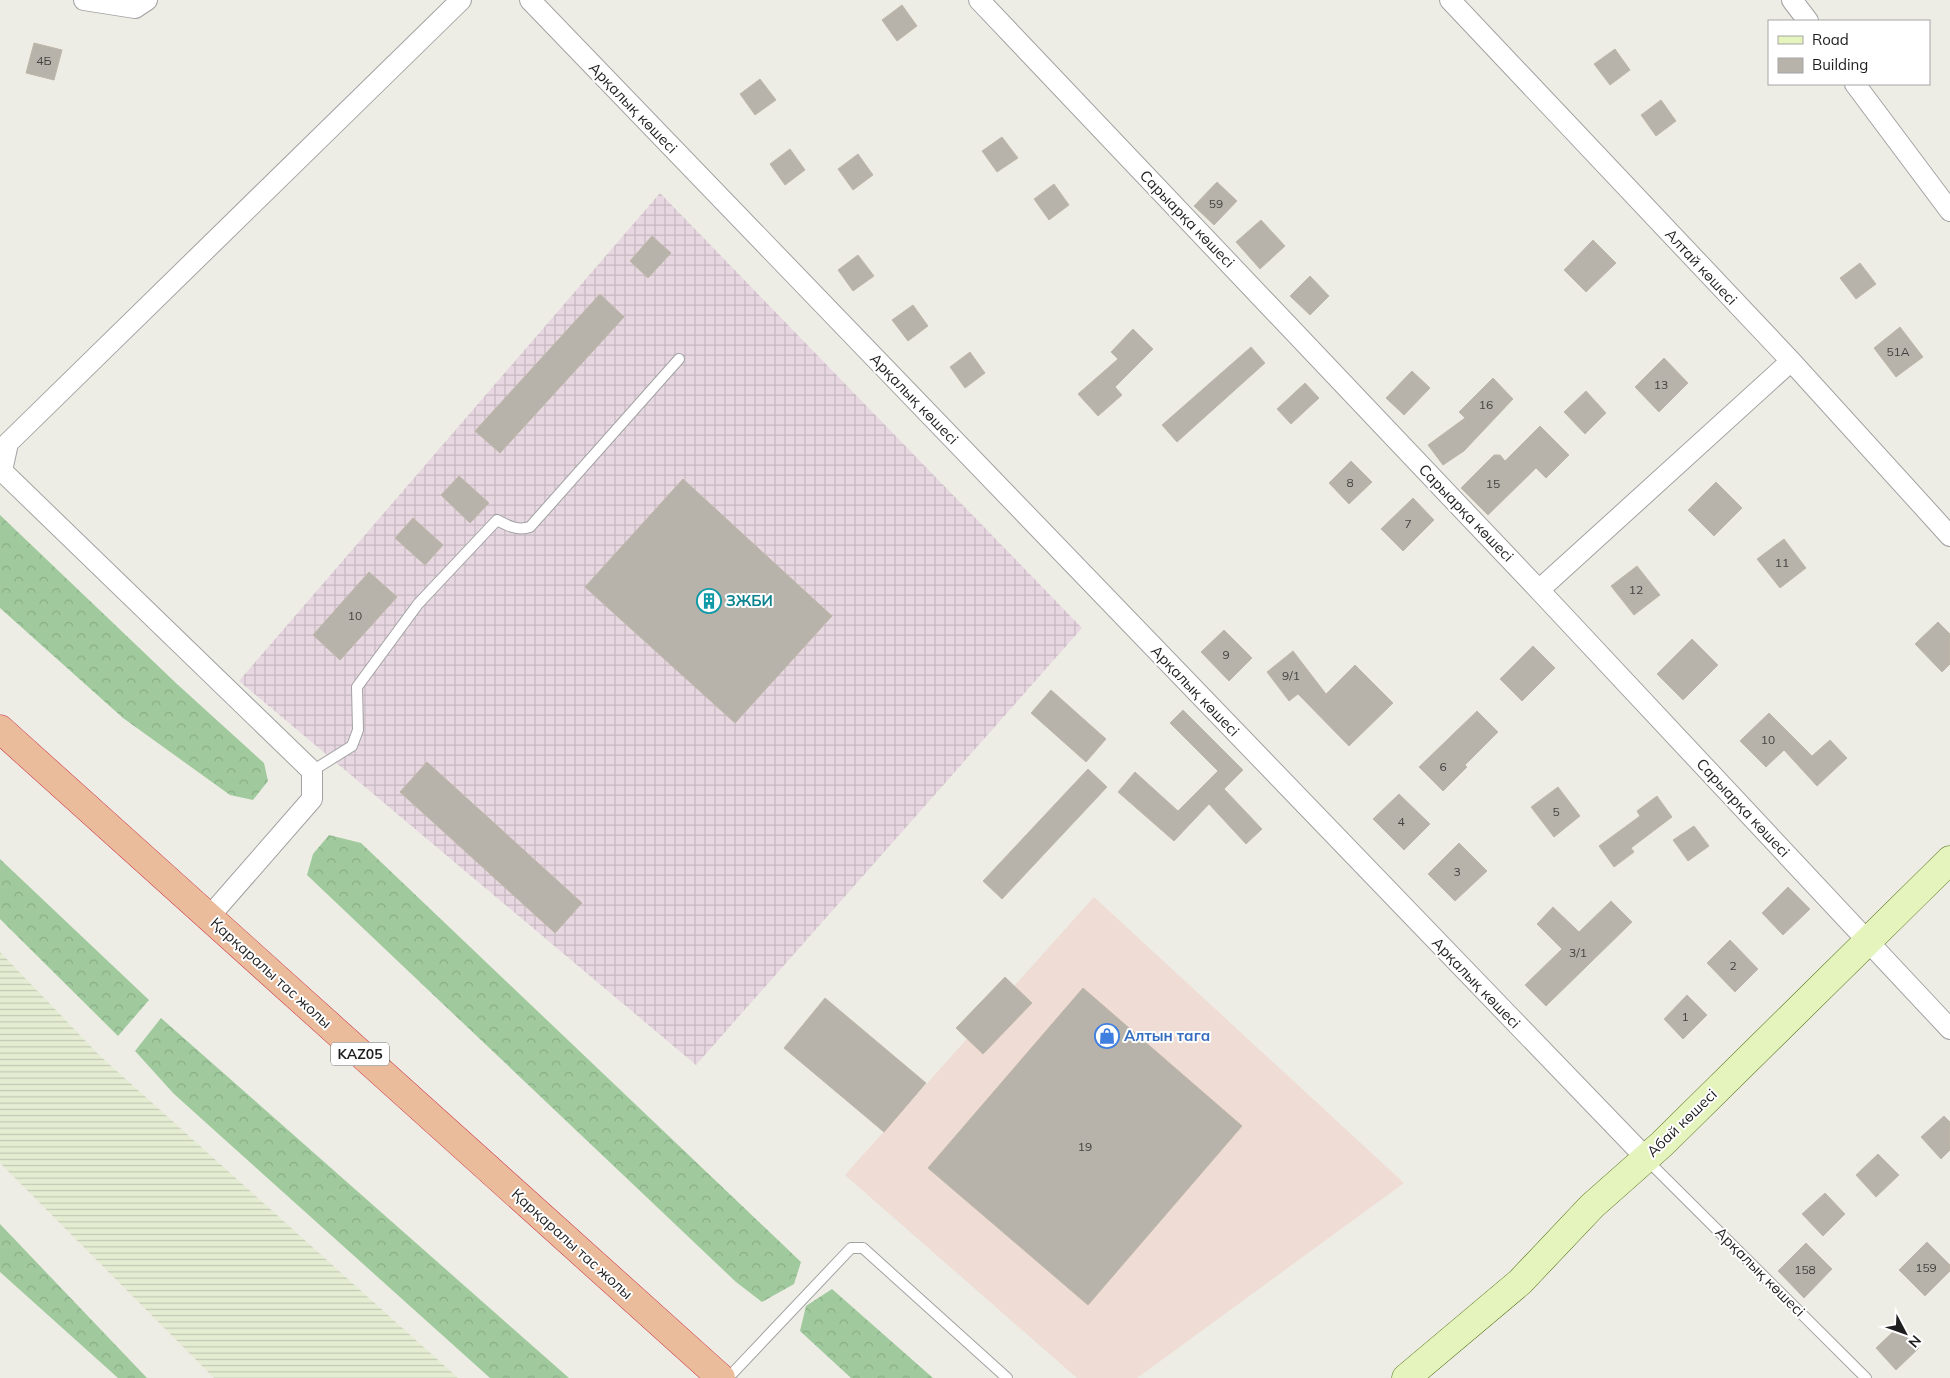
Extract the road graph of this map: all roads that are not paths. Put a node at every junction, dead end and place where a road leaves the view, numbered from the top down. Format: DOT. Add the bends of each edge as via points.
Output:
graph roads {
  1 [pos="84,0"];
  2 [pos="147,0"];
  3 [pos="461,0"];
  4 [pos="530,0"];
  5 [pos="979,0"];
  6 [pos="1450,0"];
  7 [pos="1792,0"];
  8 [pos="1807,20"];
  9 [pos="1856,85"];
  10 [pos="1950,211"];
  11 [pos="679,360"];
  12 [pos="1791,361"];
  13 [pos="1950,536"];
  14 [pos="1539,590"];
  15 [pos="0,729"];
  16 [pos="312,771"];
  17 [pos="1950,860"];
  18 [pos="209,917"];
  19 [pos="1867,940"];
  20 [pos="1950,1029"];
  21 [pos="1646,1158"];
  22 [pos="721,1378"];
  23 [pos="728,1378"];
  24 [pos="1007,1378"];
  25 [pos="1406,1378"];
  26 [pos="1866,1378"];
  1 -- 2 [label="street" via="135,8"];
  3 -- 16 [label="street" via="8,443 2,471"];
  4 -- 21 [label="street, Арқалық көшесі"];
  5 -- 14 [label="street, Сарыарқа көшесі"];
  6 -- 12 [label="street, Алтай көшесі"];
  7 -- 8 [label="street"];
  9 -- 10 [label="street"];
  11 -- 16 [label="lane" via="530,527 517,528 497,520 418,604 357,687 358,730 352,746"];
  12 -- 13 [label="street, Алтай көшесі"];
  12 -- 14 [label="street"];
  14 -- 19 [label="street, Сарыарқа көшесі"];
  15 -- 18 [label="highway, Қарқаралы тас жолы / KАZ05"];
  16 -- 18 [label="street" via="312,799"];
  17 -- 19 [label="main road, Абай көшесі"];
  18 -- 22 [label="highway, Қарқаралы тас жолы / KАZ05"];
  19 -- 20 [label="street, Сарыарқа көшесі"];
  19 -- 21 [label="main road, Абай көшесі"];
  21 -- 25 [label="main road, Абай көшесі" via="1592,1206 1520,1282"];
  21 -- 26 [label="lane, Арқалық көшесі"];
  23 -- 24 [label="lane" via="851,1248 863,1248"];
}
